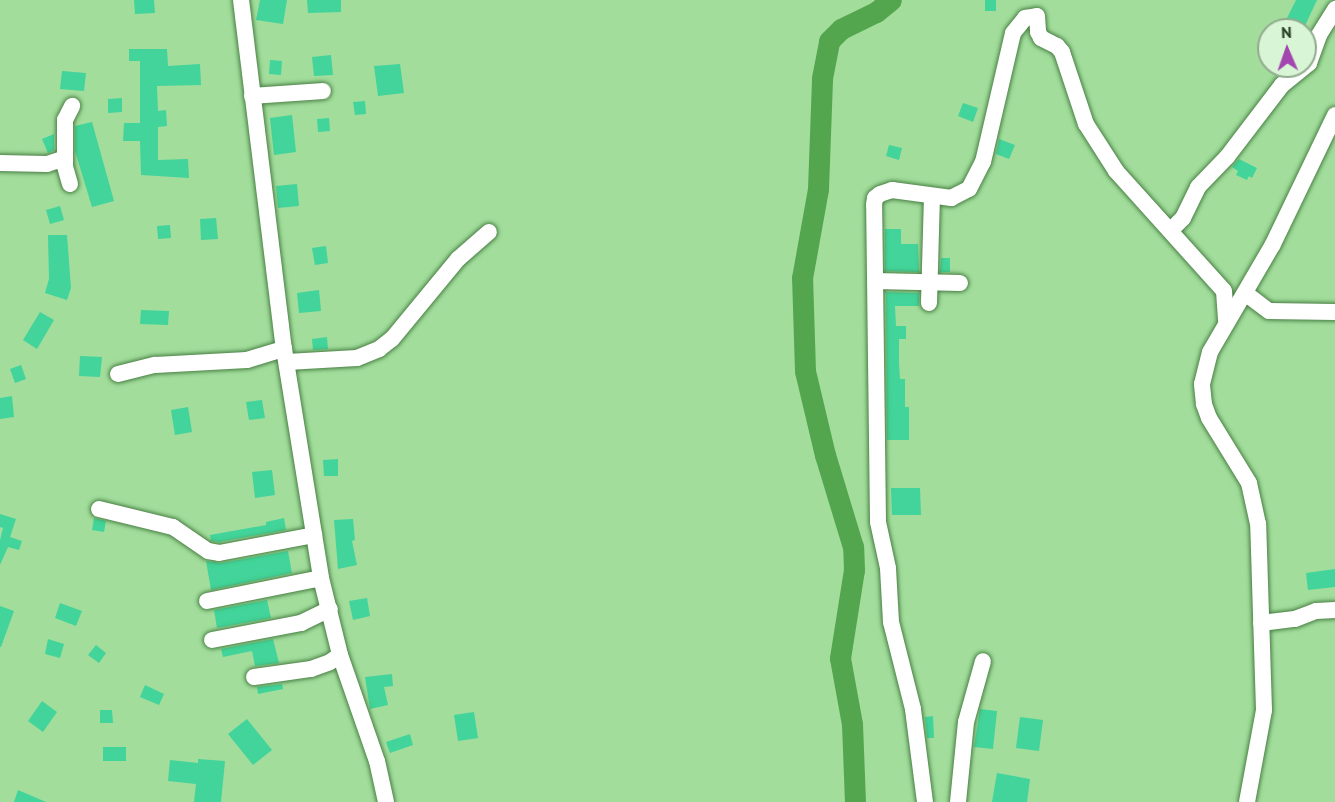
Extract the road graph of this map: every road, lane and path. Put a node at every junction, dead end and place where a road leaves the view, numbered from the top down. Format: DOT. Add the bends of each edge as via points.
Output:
graph roads {
  1 [pos="241,0"];
  2 [pos="1335,9"];
  3 [pos="324,91"];
  4 [pos="252,96"];
  5 [pos="72,106"];
  6 [pos="1335,115"];
  7 [pos="65,158"];
  8 [pos="0,163"];
  9 [pos="70,184"];
  10 [pos="932,196"];
  11 [pos="1171,230"];
  12 [pos="489,232"];
  13 [pos="876,281"];
  14 [pos="929,282"];
  15 [pos="960,283"];
  16 [pos="1224,291"];
  17 [pos="1243,295"];
  18 [pos="929,303"];
  19 [pos="1335,312"];
  20 [pos="1226,323"];
  21 [pos="285,356"];
  22 [pos="118,374"];
  23 [pos="99,509"];
  24 [pos="314,536"];
  25 [pos="321,578"];
  26 [pos="207,601"];
  27 [pos="330,609"];
  28 [pos="1335,610"];
  29 [pos="1261,623"];
  30 [pos="212,640"];
  31 [pos="340,655"];
  32 [pos="982,661"];
  33 [pos="254,677"];
  34 [pos="386,802"];
  35 [pos="925,802"];
  36 [pos="958,802"];
  37 [pos="1246,802"];
  1 -- 4 [label="street"];
  2 -- 11 [label="street" via="1309,63 1282,85 1227,157 1198,187 1183,218"];
  3 -- 4 [label="street"];
  4 -- 21 [label="street"];
  5 -- 7 [label="street" via="65,120"];
  6 -- 17 [label="street" via="1273,243"];
  7 -- 8 [label="street" via="47,164"];
  7 -- 9 [label="street"];
  10 -- 11 [label="street" via="951,198 964,194 977,177 1013,33 1020,22 1032,15 1037,16 1041,38 1062,52 1086,124 1101,148 1138,198"];
  10 -- 13 [label="street" via="892,190 875,198"];
  10 -- 14 [label="street"];
  11 -- 16 [label="street"];
  12 -- 21 [label="street" via="458,259 392,339 379,349 357,358"];
  13 -- 14 [label="street"];
  13 -- 35 [label="street" via="879,522 888,568 891,622 913,709"];
  14 -- 15 [label="street"];
  14 -- 18 [label="street"];
  16 -- 17 [label="street"];
  16 -- 20 [label="street"];
  17 -- 19 [label="street" via="1269,311"];
  17 -- 20 [label="street"];
  20 -- 29 [label="street" via="1210,352 1203,395 1209,418 1249,483 1256,506"];
  21 -- 22 [label="street" via="155,364"];
  21 -- 24 [label="street"];
  23 -- 24 [label="street" via="173,526 208,551 219,553"];
  24 -- 25 [label="street"];
  25 -- 26 [label="street"];
  25 -- 27 [label="street"];
  27 -- 30 [label="street" via="302,623"];
  27 -- 31 [label="street"];
  28 -- 29 [label="street"];
  29 -- 37 [label="street" via="1264,710"];
  31 -- 33 [label="street" via="311,669"];
  31 -- 34 [label="street" via="377,761"];
  32 -- 36 [label="street" via="966,722"];
}
